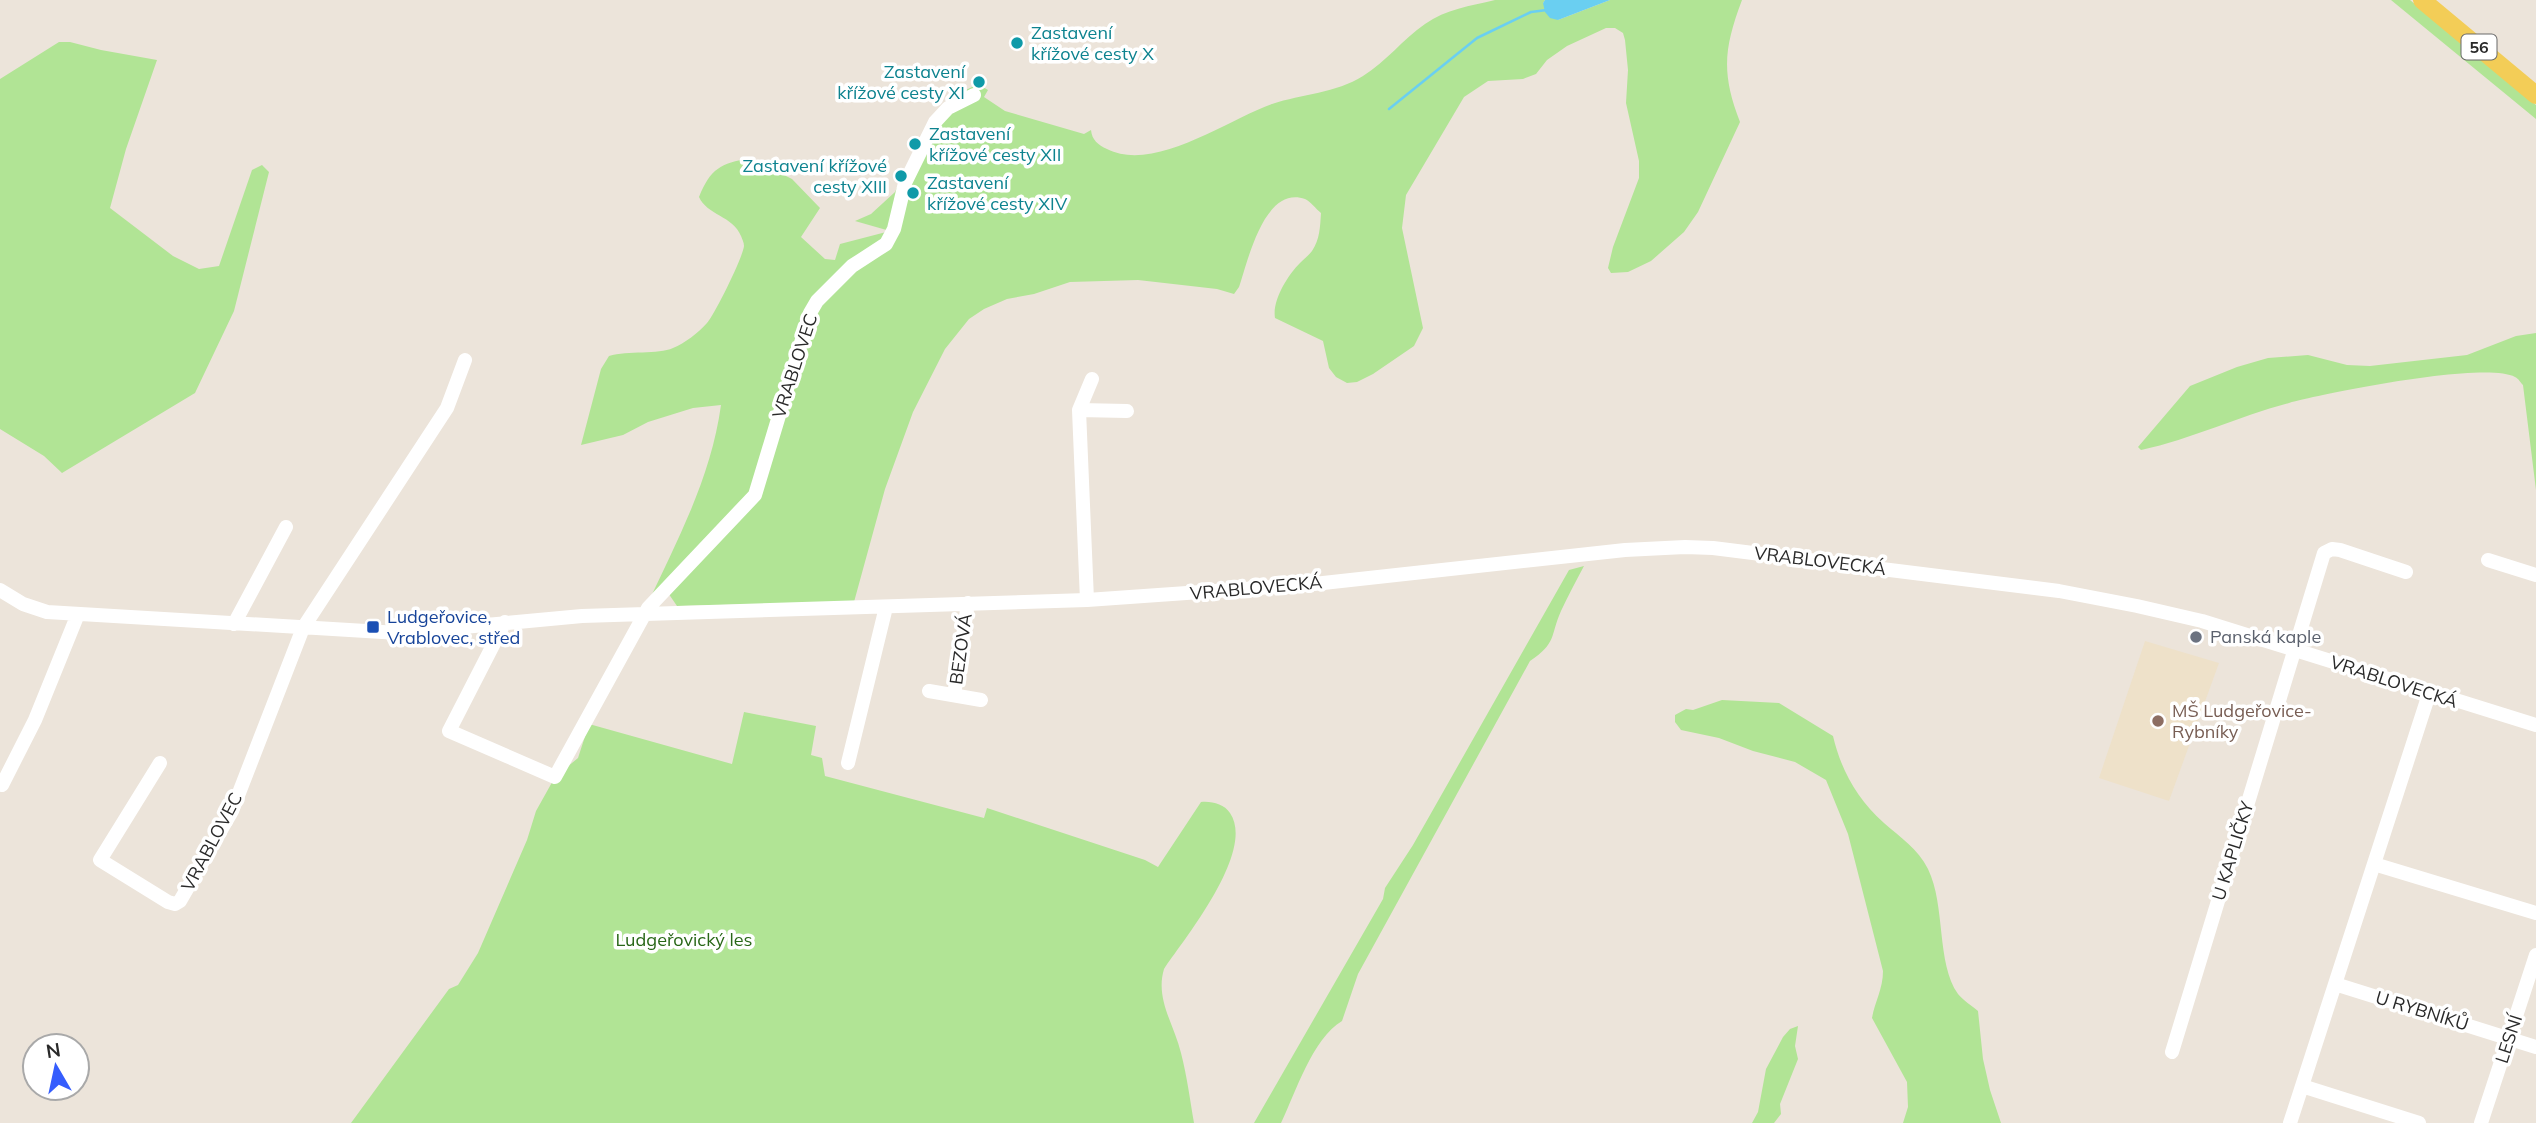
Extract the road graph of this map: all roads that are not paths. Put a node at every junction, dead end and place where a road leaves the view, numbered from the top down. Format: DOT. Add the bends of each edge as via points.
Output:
graph roads {
  1 [pos="2422,0"];
  2 [pos="974,95"];
  3 [pos="2536,95"];
  4 [pos="465,360"];
  5 [pos="1092,379"];
  6 [pos="1079,410"];
  7 [pos="1127,411"];
  8 [pos="286,527"];
  9 [pos="2488,559"];
  10 [pos="2406,572"];
  11 [pos="2536,575"];
  12 [pos="0,590"];
  13 [pos="1087,600"];
  14 [pos="968,603"];
  15 [pos="887,607"];
  16 [pos="78,614"];
  17 [pos="645,614"];
  18 [pos="505,622"];
  19 [pos="234,624"];
  20 [pos="303,628"];
  21 [pos="2295,650"];
  22 [pos="929,691"];
  23 [pos="2429,694"];
  24 [pos="954,695"];
  25 [pos="981,700"];
  26 [pos="2534,723"];
  27 [pos="160,763"];
  28 [pos="848,763"];
  29 [pos="2,785"];
  30 [pos="2374,864"];
  31 [pos="2536,913"];
  32 [pos="2536,956"];
  33 [pos="2335,984"];
  34 [pos="2509,1038"];
  35 [pos="2536,1046"];
  36 [pos="2172,1052"];
  37 [pos="2302,1086"];
  38 [pos="2290,1123"];
  39 [pos="2419,1123"];
  40 [pos="2481,1123"];
  1 -- 3 [label="main road, 56"];
  2 -- 17 [label="street, VRABLOVEC" via="948,108 935,122 905,183 886,244 852,266 810,313 755,495"];
  4 -- 20 [label="street, VRABLOVEC" via="447,408"];
  5 -- 6 [label="street"];
  6 -- 7 [label="street"];
  6 -- 13 [label="street"];
  8 -- 19 [label="street"];
  9 -- 11 [label="street"];
  10 -- 21 [label="street, U KAPLIČKY" via="2340,550 2324,554"];
  12 -- 16 [label="street" via="37,610"];
  13 -- 14 [label="street"];
  13 -- 21 [label="street, VRABLOVECKÁ" via="1263,588 1685,547 2083,594 2202,621"];
  14 -- 15 [label="street"];
  14 -- 24 [label="street, BEZOVÁ"];
  15 -- 17 [label="street"];
  15 -- 28 [label="street"];
  16 -- 19 [label="street"];
  16 -- 29 [label="street" via="35,720"];
  17 -- 18 [label="street"];
  17 -- 18 [label="street, VRABLOVEC" via="555,777 449,731"];
  18 -- 20 [label="street" via="399,633"];
  19 -- 20 [label="street"];
  20 -- 27 [label="street, VRABLOVEC" via="232,811 175,904 100,860"];
  21 -- 23 [label="street, VRABLOVECKÁ"];
  21 -- 36 [label="street, U KAPLIČKY"];
  22 -- 24 [label="street, BEZOVÁ"];
  23 -- 26 [label="street, VRABLOVECKÁ"];
  23 -- 30 [label="street"];
  24 -- 25 [label="street, BEZOVÁ"];
  30 -- 31 [label="street"];
  30 -- 33 [label="street"];
  32 -- 34 [label="street, LESNÍ"];
  33 -- 34 [label="street, U RYBNÍKŮ"];
  33 -- 37 [label="street"];
  34 -- 35 [label="street, U RYBNÍKŮ"];
  34 -- 40 [label="street, LESNÍ"];
  37 -- 38 [label="street"];
  37 -- 39 [label="street"];
}
